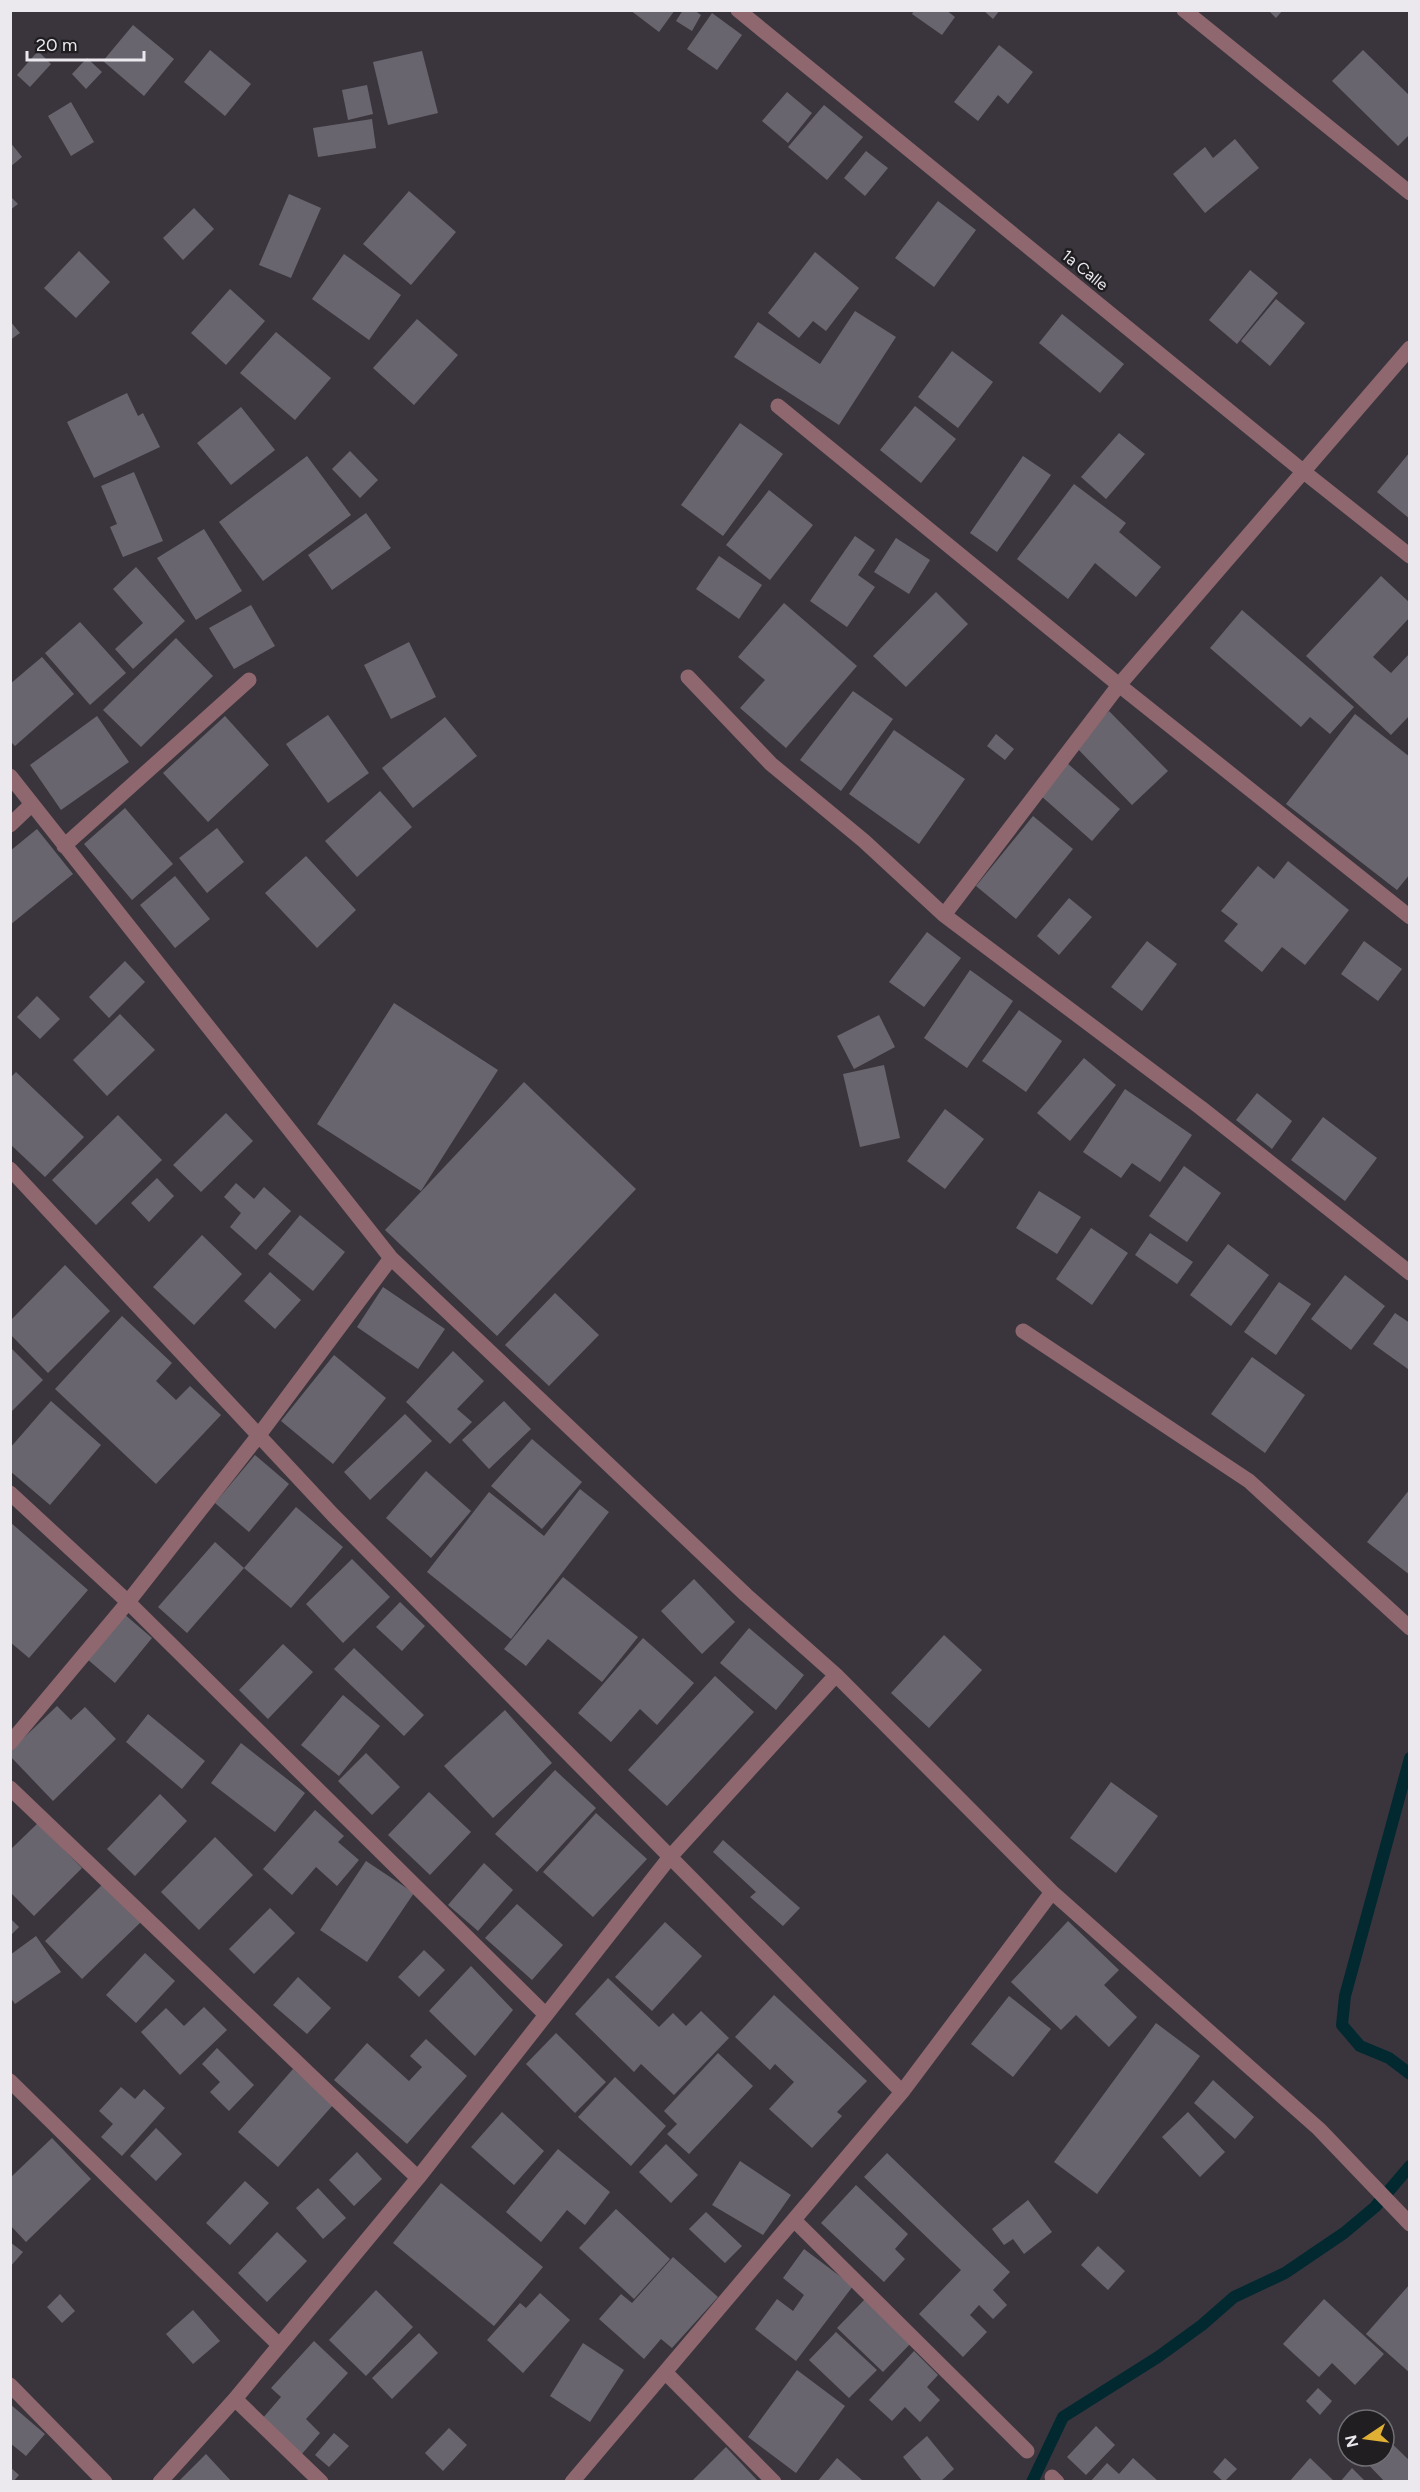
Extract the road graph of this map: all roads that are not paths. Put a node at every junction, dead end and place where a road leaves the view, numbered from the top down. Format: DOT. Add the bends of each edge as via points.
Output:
graph roads {
  1 [pos="738,10"];
  2 [pos="1184,10"];
  3 [pos="1410,193"];
  4 [pos="1410,348"];
  5 [pos="778,406"];
  6 [pos="1304,472"];
  7 [pos="1410,556"];
  8 [pos="688,677"];
  9 [pos="249,680"];
  10 [pos="1119,685"];
  11 [pos="10,776"];
  12 [pos="32,804"];
  13 [pos="10,825"];
  14 [pos="64,846"];
  15 [pos="944,915"];
  16 [pos="1410,917"];
  17 [pos="10,1169"];
  18 [pos="391,1258"];
  19 [pos="1410,1273"];
  20 [pos="1023,1331"];
  21 [pos="259,1435"];
  22 [pos="10,1493"];
  23 [pos="129,1602"];
  24 [pos="1410,1628"];
  25 [pos="836,1675"];
  26 [pos="10,1743"];
  27 [pos="10,1788"];
  28 [pos="670,1857"];
  29 [pos="1052,1892"];
  30 [pos="546,2015"];
  31 [pos="10,2081"];
  32 [pos="902,2092"];
  33 [pos="418,2178"];
  34 [pos="794,2220"];
  35 [pos="1410,2224"];
  36 [pos="278,2344"];
  37 [pos="665,2372"];
  38 [pos="10,2385"];
  39 [pos="235,2399"];
  40 [pos="1027,2451"];
  41 [pos="105,2481"];
  42 [pos="160,2481"];
  43 [pos="321,2481"];
  44 [pos="572,2481"];
  45 [pos="774,2481"];
  1 -- 6 [label="street, 1a Calle"];
  2 -- 3 [label="street"];
  4 -- 6 [label="street"];
  5 -- 10 [label="street"];
  6 -- 7 [label="street, 1a Calle"];
  6 -- 10 [label="street"];
  8 -- 15 [label="street" via="771,764 864,841"];
  9 -- 14 [label="street"];
  10 -- 15 [label="street"];
  10 -- 16 [label="street"];
  11 -- 12 [label="street"];
  12 -- 13 [label="street"];
  12 -- 14 [label="street"];
  14 -- 18 [label="street"];
  15 -- 19 [label="street" via="1201,1108"];
  17 -- 21 [label="street"];
  18 -- 21 [label="street"];
  18 -- 25 [label="street"];
  20 -- 24 [label="street" via="1249,1480"];
  21 -- 23 [label="street"];
  21 -- 28 [label="street"];
  22 -- 23 [label="street"];
  23 -- 26 [label="street"];
  23 -- 30 [label="street"];
  25 -- 28 [label="street"];
  25 -- 29 [label="street"];
  27 -- 33 [label="street"];
  28 -- 30 [label="street"];
  28 -- 32 [label="street"];
  29 -- 32 [label="street"];
  29 -- 35 [label="street" via="1319,2129"];
  30 -- 33 [label="street"];
  31 -- 36 [label="street"];
  32 -- 34 [label="street"];
  33 -- 36 [label="street"];
  34 -- 37 [label="street"];
  34 -- 40 [label="street"];
  36 -- 39 [label="street"];
  37 -- 44 [label="street"];
  37 -- 45 [label="street"];
  38 -- 41 [label="street"];
  39 -- 42 [label="street"];
  39 -- 43 [label="street"];
}
